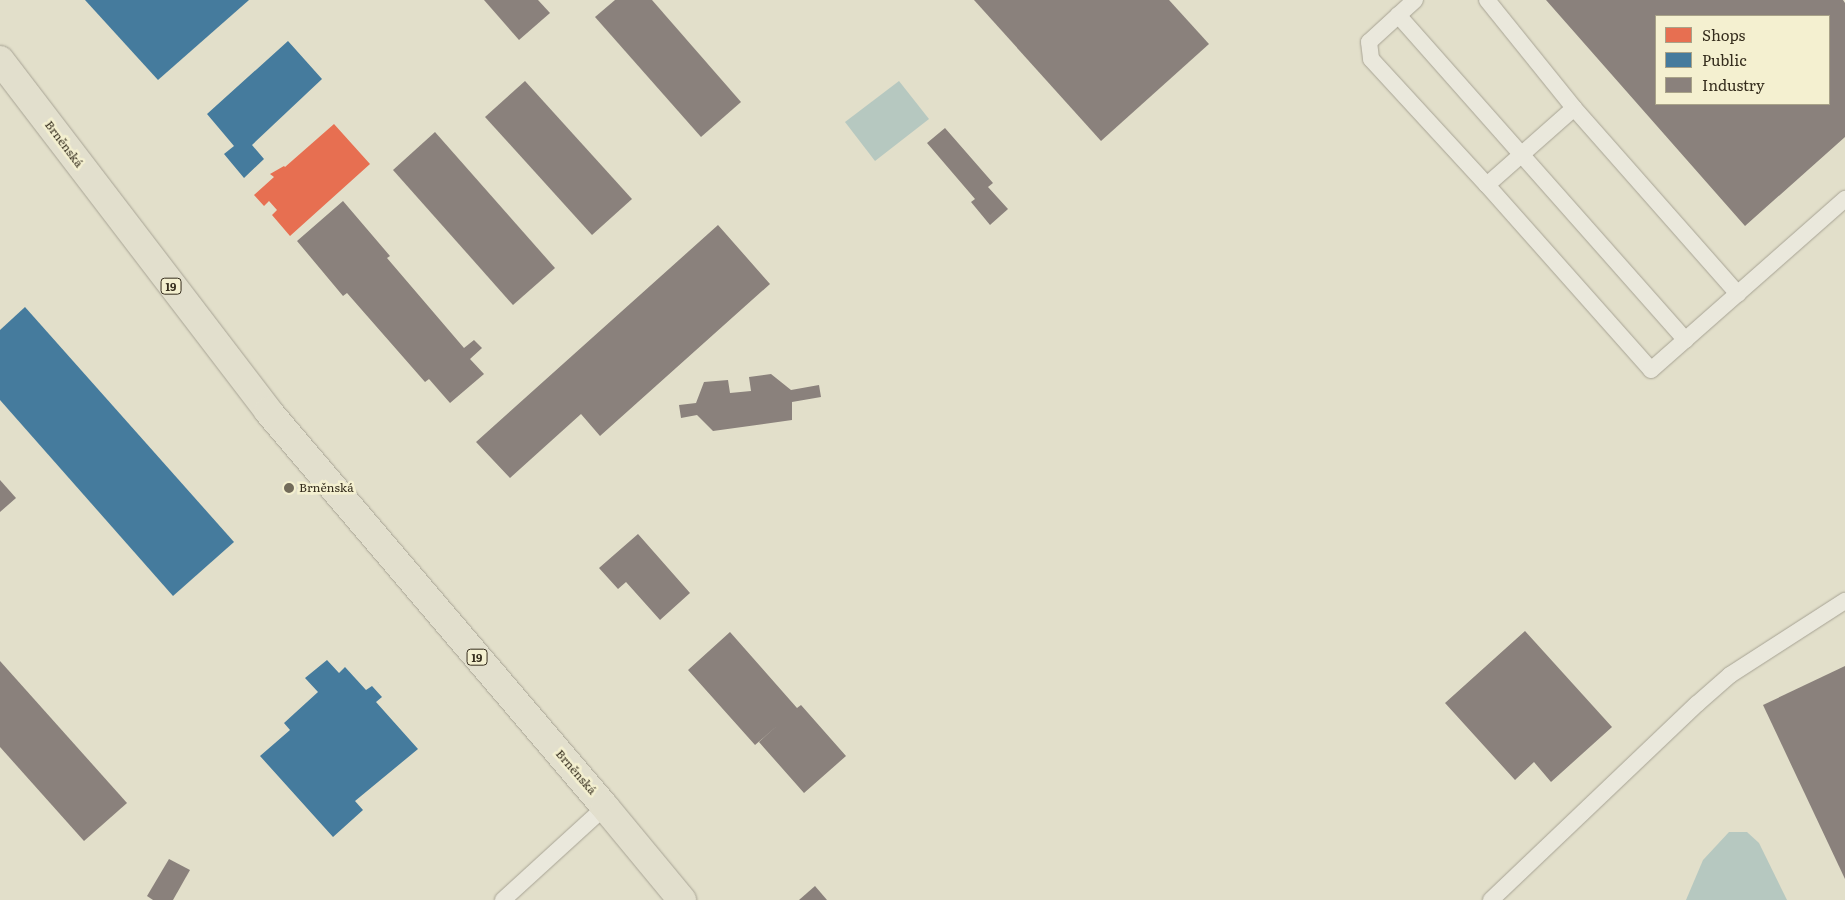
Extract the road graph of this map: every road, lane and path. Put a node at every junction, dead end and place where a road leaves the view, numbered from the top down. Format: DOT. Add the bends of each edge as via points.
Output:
graph roads {
  1 [pos="1415,0"];
  2 [pos="1488,0"];
  3 [pos="1398,15"];
  4 [pos="0,60"];
  5 [pos="1574,108"];
  6 [pos="1521,154"];
  7 [pos="1487,185"];
  8 [pos="1845,199"];
  9 [pos="1738,294"];
  10 [pos="1686,340"];
  11 [pos="1845,601"];
  12 [pos="605,807"];
  13 [pos="502,900"];
  14 [pos="682,900"];
  15 [pos="1491,900"];
  1 -- 3 [label="lane"];
  2 -- 5 [label="lane"];
  3 -- 6 [label="lane"];
  3 -- 7 [label="lane" via="1369,42 1371,59"];
  4 -- 12 [label="main road, Brněnská / 19" via="268,411"];
  5 -- 6 [label="lane"];
  5 -- 9 [label="lane"];
  6 -- 7 [label="lane"];
  6 -- 10 [label="lane"];
  7 -- 10 [label="lane" via="1651,370"];
  8 -- 9 [label="lane"];
  9 -- 10 [label="lane"];
  11 -- 15 [label="lane" via="1730,675"];
  12 -- 13 [label="lane, Brněnská"];
  12 -- 14 [label="main road, Brněnská / 19"];
}
